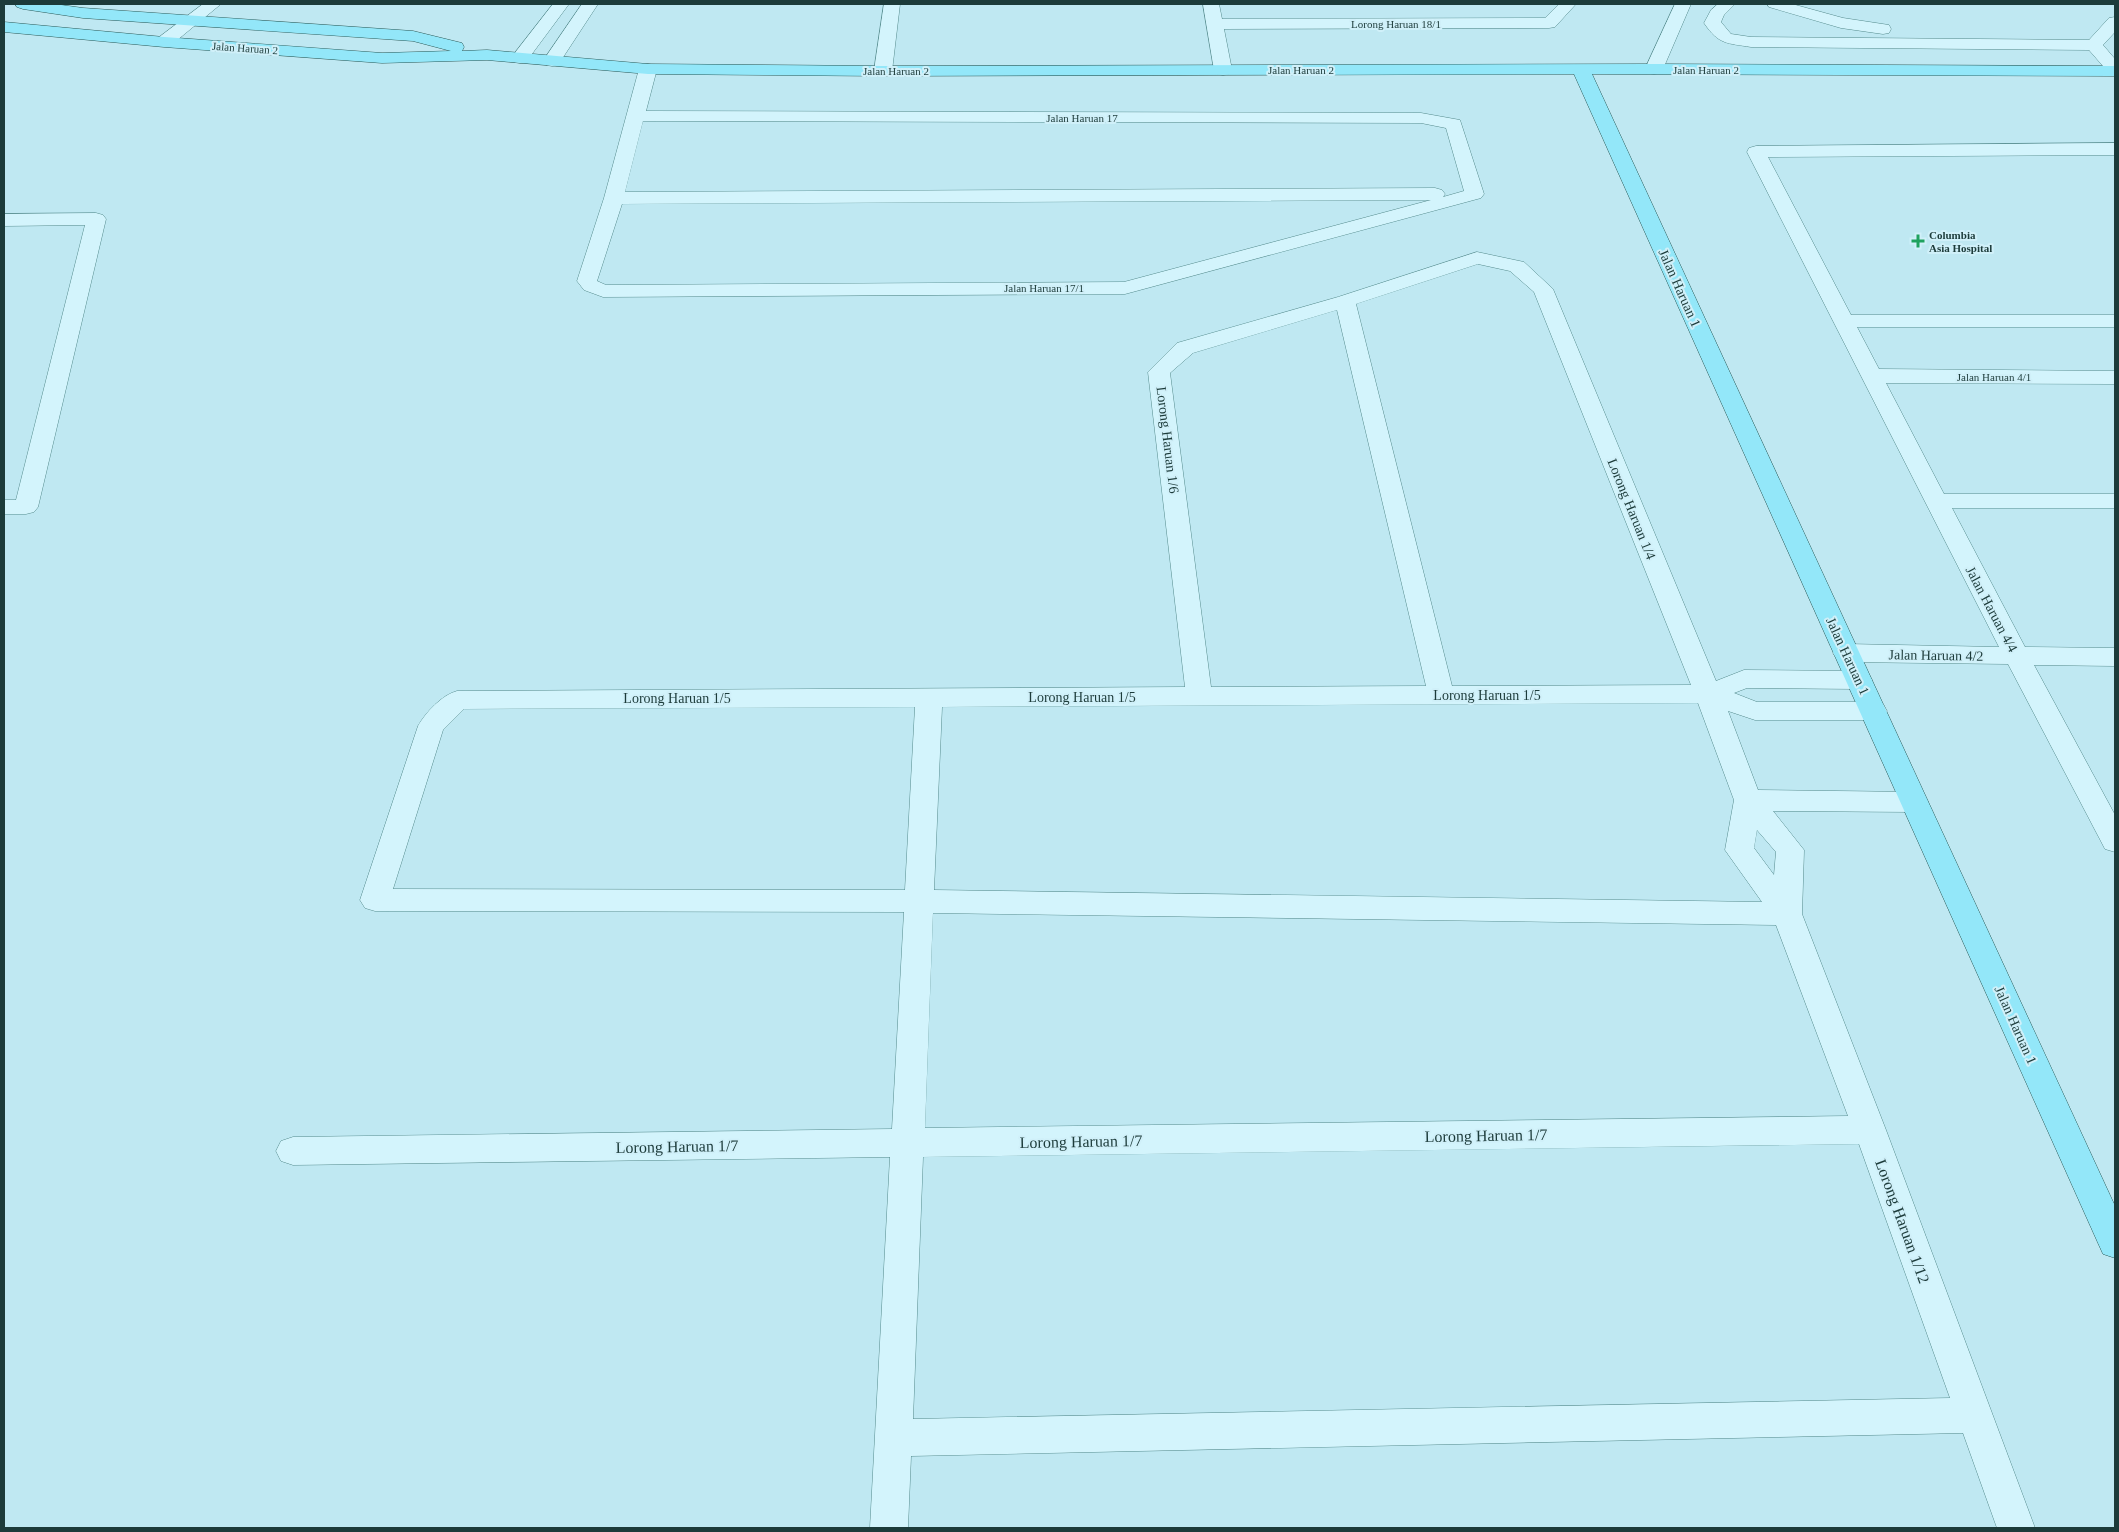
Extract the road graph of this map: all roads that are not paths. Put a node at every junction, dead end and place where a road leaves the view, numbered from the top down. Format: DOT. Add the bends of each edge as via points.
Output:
graph roads {
  1 [pos="23,4"];
  2 [pos="164,4"];
  3 [pos="213,4"];
  4 [pos="560,4"];
  5 [pos="590,4"];
  6 [pos="892,4"];
  7 [pos="1568,4"];
  8 [pos="1683,4"];
  9 [pos="1727,4"];
  10 [pos="1775,4"];
  11 [pos="257,9"];
  12 [pos="83,13"];
  13 [pos="1213,14"];
  14 [pos="191,21"];
  15 [pos="4,27"];
  16 [pos="289,27"];
  17 [pos="2104,34"];
  18 [pos="164,42"];
  19 [pos="487,55"];
  20 [pos="520,58"];
  21 [pos="552,61"];
  22 [pos="648,69"];
  23 [pos="1654,69"];
  24 [pos="1224,70"];
  25 [pos="1581,70"];
  26 [pos="2115,70"];
  27 [pos="883,71"];
  28 [pos="637,116"];
  29 [pos="2115,149"];
  30 [pos="1474,194"];
  31 [pos="614,198"];
  32 [pos="4,220"];
  33 [pos="1476,258"];
  34 [pos="1345,300"];
  35 [pos="2115,320"];
  36 [pos="1843,321"];
  37 [pos="1872,376"];
  38 [pos="2115,377"];
  39 [pos="1936,500"];
  40 [pos="2115,501"];
  41 [pos="4,507"];
  42 [pos="1846,653"];
  43 [pos="2017,657"];
  44 [pos="2115,658"];
  45 [pos="1859,680"];
  46 [pos="1708,694"];
  47 [pos="1441,695"];
  48 [pos="1199,696"];
  49 [pos="929,697"];
  50 [pos="1874,711"];
  51 [pos="1748,800"];
  52 [pos="1914,802"];
  53 [pos="2115,841"];
  54 [pos="920,901"];
  55 [pos="1787,914"];
  56 [pos="1870,1130"];
  57 [pos="908,1144"];
  58 [pos="293,1151"];
  59 [pos="2115,1243"];
  60 [pos="1974,1414"];
  61 [pos="894,1438"];
  62 [pos="889,1528"];
  63 [pos="2016,1528"];
  1 -- 12 [label="main road, Jalan Haruan 2"];
  2 -- 12 [label="main road"];
  3 -- 14 [label="street"];
  4 -- 20 [label="street"];
  5 -- 21 [label="street"];
  6 -- 27 [label="street"];
  7 -- 13 [label="street, Lorong Haruan 18/1" via="1549,24"];
  8 -- 23 [label="street"];
  9 -- 17 [label="street" via="1717,12 1712,23 1726,38 1751,42"];
  10 -- 17 [label="street" via="1841,23 1881,29"];
  11 -- 16 [label="main road"];
  12 -- 14 [label="main road, Jalan Haruan 2"];
  13 -- 24 [label="street"];
  14 -- 16 [label="main road, Jalan Haruan 2"];
  14 -- 18 [label="street"];
  15 -- 18 [label="main road, Jalan Haruan 2"];
  16 -- 19 [label="main road, Jalan Haruan 2" via="413,36"];
  17 -- 26 [label="street"];
  18 -- 19 [label="main road, Jalan Haruan 2" via="382,58"];
  19 -- 20 [label="main road, Jalan Haruan 2"];
  20 -- 21 [label="main road, Jalan Haruan 2"];
  21 -- 22 [label="main road, Jalan Haruan 2"];
  22 -- 27 [label="main road, Jalan Haruan 2"];
  22 -- 28 [label="street"];
  23 -- 25 [label="main road, Jalan Haruan 2"];
  23 -- 26 [label="main road, Jalan Haruan 2"];
  24 -- 25 [label="main road, Jalan Haruan 2"];
  24 -- 27 [label="main road, Jalan Haruan 2"];
  25 -- 42 [label="main road, Jalan Haruan 1"];
  28 -- 30 [label="street, Jalan Haruan 17" via="1421,118 1454,124"];
  28 -- 31 [label="street"];
  29 -- 36 [label="street, Jalan Haruan 4/4" via="1756,152"];
  30 -- 31 [label="street"];
  30 -- 31 [label="street, Jalan Haruan 17/1" via="1125,288 602,291 587,281"];
  32 -- 41 [label="street" via="96,219 26,507"];
  33 -- 34 [label="street, Lorong Haruan 1/6"];
  33 -- 46 [label="street, Lorong Haruan 1/4" via="1517,266 1543,289"];
  34 -- 47 [label="street"];
  34 -- 48 [label="street, Lorong Haruan 1/6" via="1185,348 1159,372"];
  35 -- 36 [label="street"];
  36 -- 37 [label="street, Jalan Haruan 4/4"];
  37 -- 38 [label="street, Jalan Haruan 4/1"];
  37 -- 39 [label="street, Jalan Haruan 4/4"];
  39 -- 40 [label="street"];
  39 -- 43 [label="street, Jalan Haruan 4/4"];
  42 -- 43 [label="street, Jalan Haruan 4/2"];
  42 -- 45 [label="main road, Jalan Haruan 1"];
  43 -- 44 [label="street, Jalan Haruan 4/2"];
  43 -- 53 [label="street, Jalan Haruan 4/4"];
  45 -- 46 [label="street, Lorong Haruan 1/5" via="1744,679"];
  45 -- 50 [label="main road, Jalan Haruan 1"];
  46 -- 47 [label="street, Lorong Haruan 1/5"];
  46 -- 50 [label="street, Lorong Haruan 1/5" via="1755,711"];
  46 -- 51 [label="street, Lorong Haruan 1/4"];
  47 -- 48 [label="street, Lorong Haruan 1/5"];
  48 -- 49 [label="street, Lorong Haruan 1/5"];
  49 -- 54 [label="street"];
  49 -- 54 [label="street, Lorong Haruan 1/5" via="456,700 431,726 375,900"];
  50 -- 52 [label="main road, Jalan Haruan 1"];
  51 -- 52 [label="street"];
  51 -- 55 [label="street, Lorong Haruan 1/12" via="1790,850"];
  51 -- 55 [label="street, Lorong Haruan 1/12" via="1739,850"];
  52 -- 59 [label="main road, Jalan Haruan 1"];
  54 -- 55 [label="street"];
  54 -- 57 [label="street"];
  55 -- 56 [label="street, Lorong Haruan 1/12"];
  56 -- 57 [label="street, Lorong Haruan 1/7"];
  56 -- 60 [label="street, Lorong Haruan 1/12"];
  57 -- 58 [label="street, Lorong Haruan 1/7"];
  57 -- 61 [label="street"];
  60 -- 61 [label="street"];
  60 -- 63 [label="street, Lorong Haruan 1/12"];
  61 -- 62 [label="street"];
}
